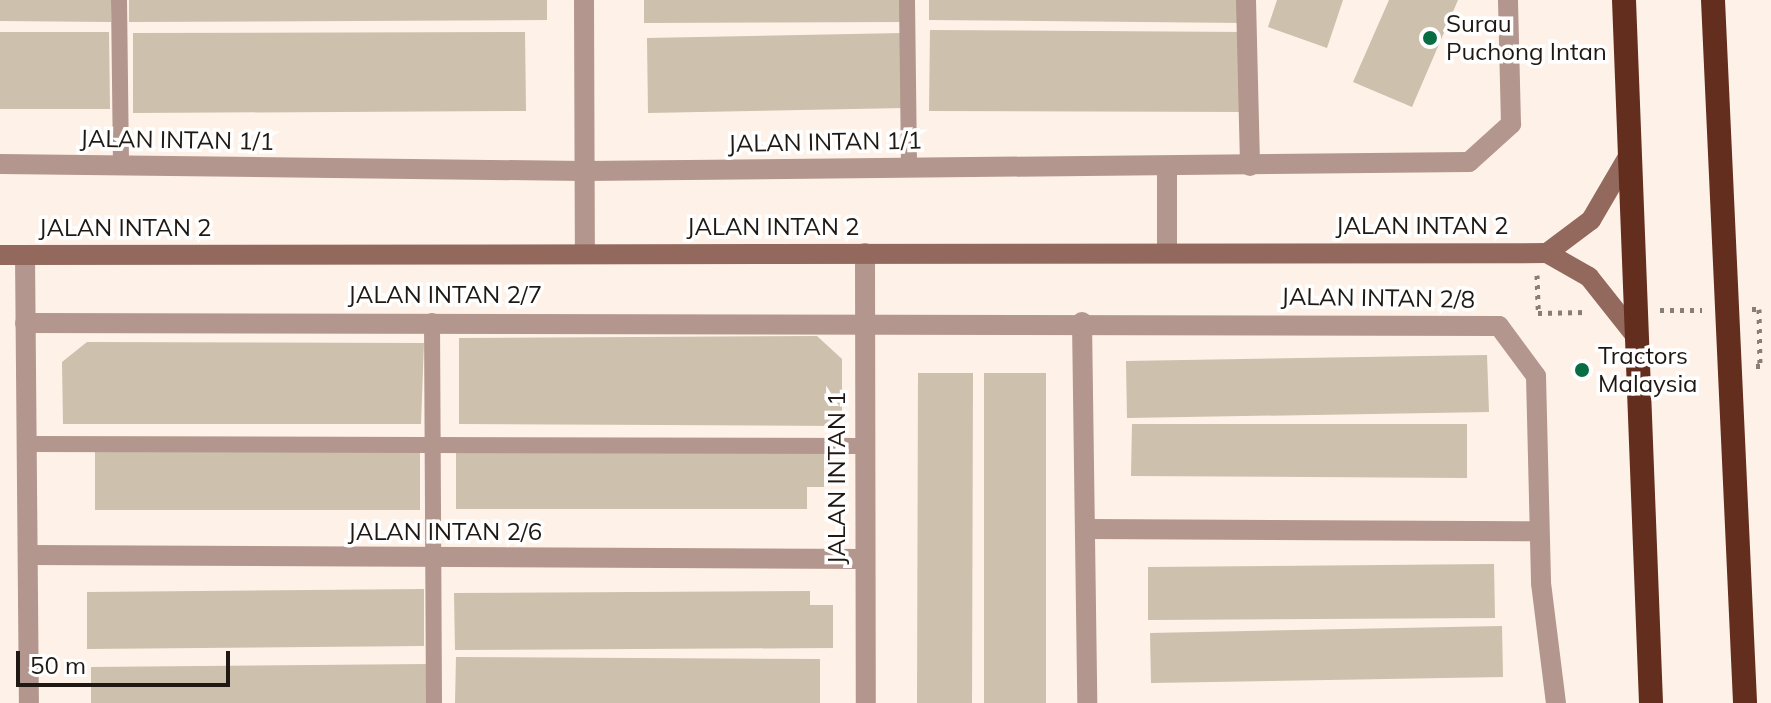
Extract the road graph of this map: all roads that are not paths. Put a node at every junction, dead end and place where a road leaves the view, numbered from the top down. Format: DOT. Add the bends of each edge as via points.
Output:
graph roads {
  1 [pos="119,0"];
  2 [pos="584,0"];
  3 [pos="907,0"];
  4 [pos="1246,0"];
  5 [pos="1508,0"];
  6 [pos="1624,0"];
  7 [pos="1713,0"];
  8 [pos="1629,155"];
  9 [pos="0,164"];
  10 [pos="121,164"];
  11 [pos="1250,166"];
  12 [pos="909,167"];
  13 [pos="1167,167"];
  14 [pos="584,171"];
  15 [pos="1167,251"];
  16 [pos="585,253"];
  17 [pos="865,253"];
  18 [pos="1547,253"];
  19 [pos="0,255"];
  20 [pos="25,255"];
  21 [pos="864,320"];
  22 [pos="432,321"];
  23 [pos="1082,322"];
  24 [pos="25,323"];
  25 [pos="1635,335"];
  26 [pos="26,444"];
  27 [pos="432,445"];
  28 [pos="862,446"];
  29 [pos="1089,529"];
  30 [pos="1539,531"];
  31 [pos="28,555"];
  32 [pos="432,558"];
  33 [pos="862,559"];
  34 [pos="1746,701"];
  35 [pos="29,703"];
  36 [pos="434,703"];
  37 [pos="866,703"];
  38 [pos="1087,703"];
  39 [pos="1556,703"];
  40 [pos="1651,703"];
  1 -- 10 [label="lane"];
  2 -- 14 [label="street"];
  3 -- 12 [label="lane"];
  4 -- 11 [label="street"];
  5 -- 11 [label="street, JALAN INTAN 1/1" via="1511,124 1469,162"];
  6 -- 8 [label="highway"];
  7 -- 34 [label="highway"];
  8 -- 18 [label="street" via="1591,220"];
  8 -- 25 [label="highway"];
  9 -- 10 [label="street, JALAN INTAN 1/1"];
  10 -- 14 [label="street, JALAN INTAN 1/1"];
  11 -- 13 [label="street, JALAN INTAN 1/1"];
  12 -- 13 [label="street, JALAN INTAN 1/1"];
  12 -- 14 [label="street, JALAN INTAN 1/1"];
  13 -- 15 [label="street"];
  14 -- 16 [label="street"];
  15 -- 17 [label="street, JALAN INTAN 2"];
  15 -- 18 [label="street, JALAN INTAN 2"];
  16 -- 17 [label="street, JALAN INTAN 2"];
  16 -- 20 [label="street, JALAN INTAN 2"];
  17 -- 21 [label="street, JALAN INTAN 1"];
  18 -- 25 [label="street, JALAN INTAN 2" via="1589,277"];
  19 -- 20 [label="street, JALAN INTAN 2"];
  20 -- 24 [label="street"];
  21 -- 22 [label="street, JALAN INTAN 2/7"];
  21 -- 23 [label="street, JALAN INTAN 2/8"];
  21 -- 28 [label="street, JALAN INTAN 1"];
  22 -- 24 [label="street, JALAN INTAN 2/7"];
  22 -- 27 [label="lane"];
  23 -- 29 [label="street"];
  23 -- 30 [label="street, JALAN INTAN 2/8" via="1499,326 1536,376"];
  24 -- 26 [label="street"];
  25 -- 40 [label="highway"];
  26 -- 27 [label="lane"];
  26 -- 31 [label="street"];
  27 -- 28 [label="lane"];
  27 -- 32 [label="lane"];
  28 -- 33 [label="street, JALAN INTAN 1"];
  29 -- 30 [label="street"];
  29 -- 38 [label="street"];
  30 -- 39 [label="street, JALAN INTAN 2/8"];
  31 -- 32 [label="street, JALAN INTAN 2/6"];
  31 -- 35 [label="street"];
  32 -- 33 [label="street, JALAN INTAN 2/6"];
  32 -- 36 [label="lane"];
  33 -- 37 [label="street, JALAN INTAN 1"];
}
